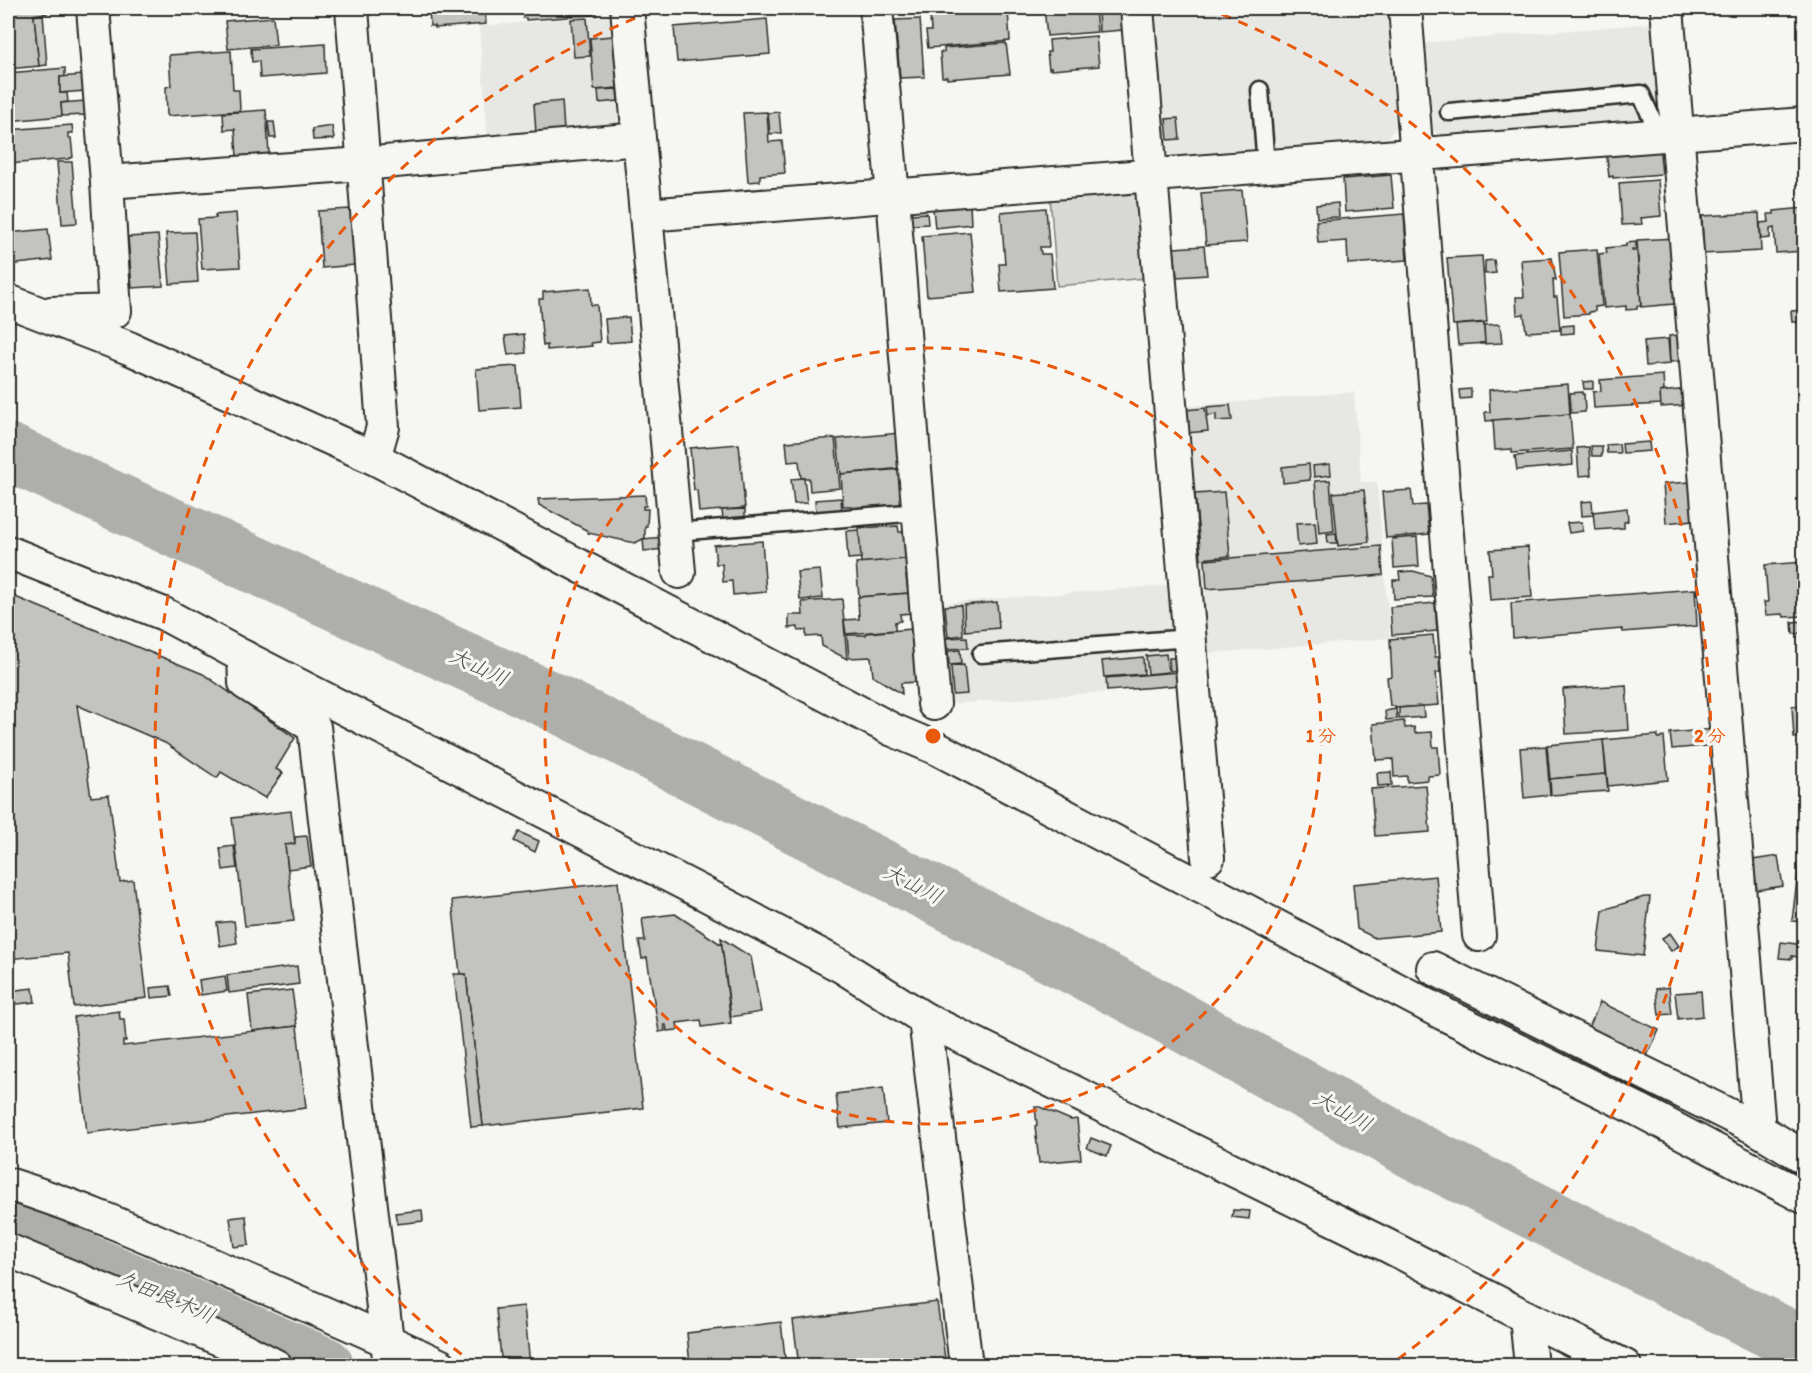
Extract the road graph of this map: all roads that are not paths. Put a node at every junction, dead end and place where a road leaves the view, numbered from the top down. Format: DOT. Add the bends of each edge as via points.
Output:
graph roads {
  1 [pos="93,8"];
  2 [pos="352,8"];
  3 [pos="627,8"];
  4 [pos="876,8"];
  5 [pos="1137,8"];
  6 [pos="1405,8"];
  7 [pos="1666,8"];
  8 [pos="1260,90"];
  9 [pos="1449,112"];
  10 [pos="1804,124"];
  11 [pos="1669,134"];
  12 [pos="639,139"];
  13 [pos="1416,154"];
  14 [pos="363,164"];
  15 [pos="1266,166"];
  16 [pos="1151,175"];
  17 [pos="107,182"];
  18 [pos="893,196"];
  19 [pos="646,215"];
  20 [pos="8,301"];
  21 [pos="38,314"];
  22 [pos="374,458"];
  23 [pos="919,512"];
  24 [pos="675,532"];
  25 [pos="8,552"];
  26 [pos="679,572"];
  27 [pos="1190,638"];
  28 [pos="981,654"];
  29 [pos="244,657"];
  30 [pos="934,704"];
  31 [pos="1208,858"];
  32 [pos="1479,935"];
  33 [pos="1433,968"];
  34 [pos="925,1019"];
  35 [pos="1759,1130"];
  36 [pos="1804,1157"];
  37 [pos="8,1184"];
  38 [pos="1804,1197"];
  39 [pos="8,1250"];
  40 [pos="1526,1317"];
  41 [pos="388,1349"];
  42 [pos="276,1365"];
  43 [pos="441,1365"];
  44 [pos="966,1365"];
  45 [pos="1531,1365"];
  46 [pos="1624,1365"];
  1 -- 17 [label="street"];
  2 -- 14 [label="street"];
  3 -- 12 [label="street"];
  4 -- 18 [label="street"];
  5 -- 16 [label="street"];
  6 -- 13 [label="street"];
  7 -- 11 [label="street"];
  8 -- 15 [label="lane"];
  9 -- 11 [label="lane" via="1641,94"];
  10 -- 11 [label="street"];
  11 -- 13 [label="street"];
  11 -- 35 [label="street"];
  12 -- 14 [label="street"];
  12 -- 19 [label="street"];
  13 -- 15 [label="street"];
  13 -- 32 [label="street"];
  14 -- 17 [label="street"];
  14 -- 22 [label="street" via="383,427"];
  15 -- 16 [label="street"];
  16 -- 18 [label="street"];
  16 -- 27 [label="street"];
  17 -- 21 [label="street" via="115,311"];
  18 -- 19 [label="street"];
  18 -- 23 [label="street"];
  19 -- 24 [label="street"];
  20 -- 21 [label="street"];
  21 -- 22 [label="street" via="129,348"];
  22 -- 38 [label="street" via="893,730 938,749"];
  23 -- 24 [label="lane"];
  23 -- 30 [label="street"];
  24 -- 26 [label="street"];
  25 -- 29 [label="street" via="164,614"];
  27 -- 28 [label="lane"];
  27 -- 31 [label="street"];
  29 -- 34 [label="street" via="714,898 841,966"];
  29 -- 41 [label="street" via="245,683 314,728"];
  33 -- 35 [label="street"];
  34 -- 40 [label="street"];
  34 -- 44 [label="street"];
  35 -- 36 [label="street"];
  37 -- 41 [label="street" via="120,1225"];
  39 -- 42 [label="street"];
  40 -- 45 [label="street"];
  40 -- 46 [label="street"];
  41 -- 43 [label="street"];
}
